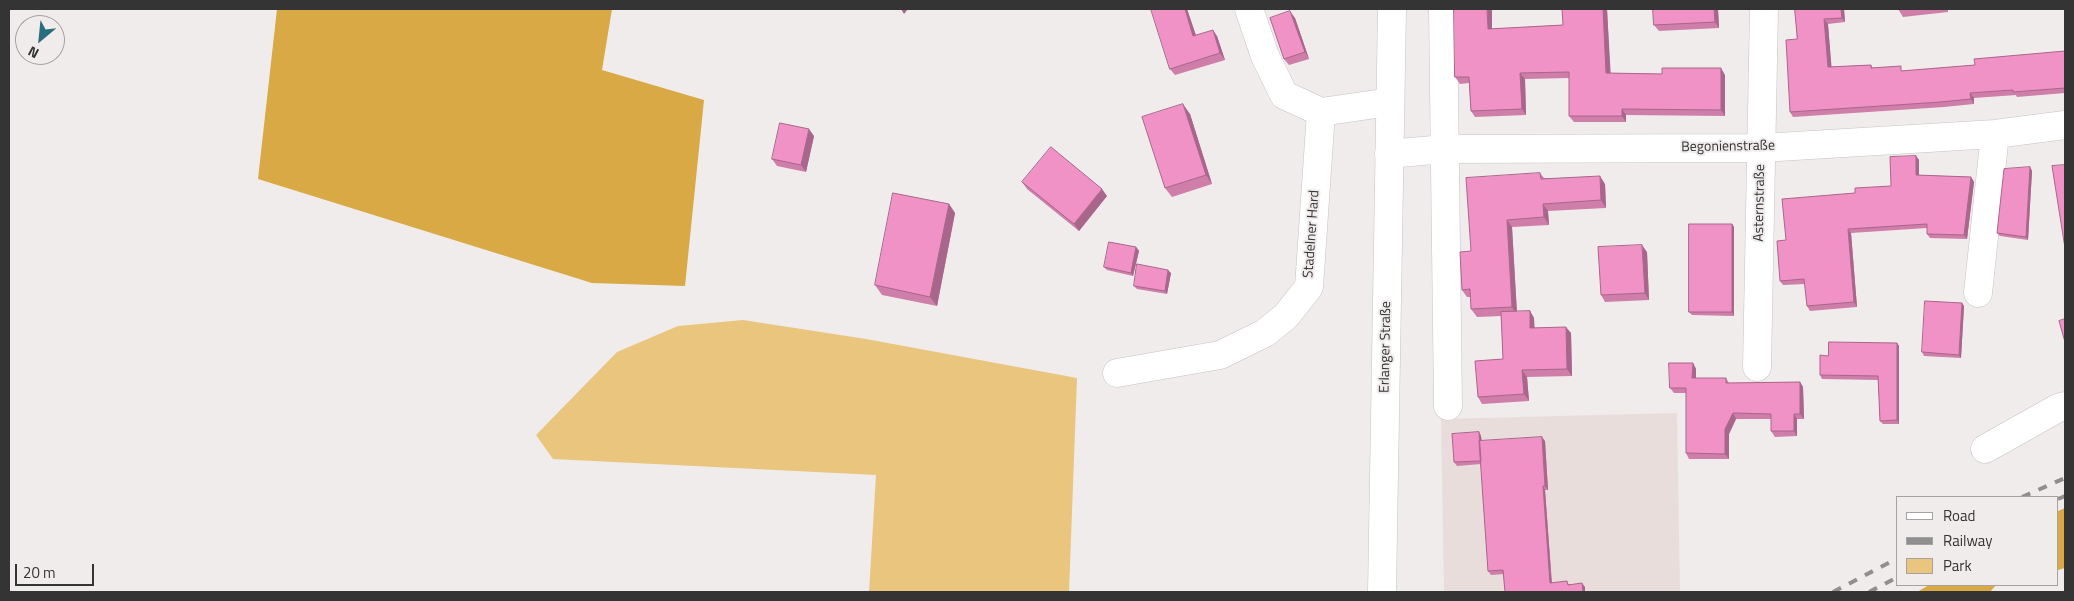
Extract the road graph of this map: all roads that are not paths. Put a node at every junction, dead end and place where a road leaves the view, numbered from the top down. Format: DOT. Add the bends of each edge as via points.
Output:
graph roads {
  1 [pos="1249,9"];
  2 [pos="1392,9"];
  3 [pos="1443,9"];
  4 [pos="1764,9"];
  5 [pos="1390,102"];
  6 [pos="1321,112"];
  7 [pos="2065,125"];
  8 [pos="1995,134"];
  9 [pos="1761,148"];
  10 [pos="1444,149"];
  11 [pos="1389,154"];
  12 [pos="1978,293"];
  13 [pos="1757,367"];
  14 [pos="1117,373"];
  15 [pos="1448,406"];
  16 [pos="2065,406"];
  17 [pos="1985,450"];
  18 [pos="1382,592"];
  1 -- 6 [label="street" via="1265,56 1284,95"];
  2 -- 5 [label="street, Erlanger Straße"];
  3 -- 10 [label="street"];
  4 -- 9 [label="street, Asternstraße"];
  5 -- 6 [label="street"];
  5 -- 11 [label="street, Erlanger Straße"];
  6 -- 14 [label="street, Stadelner Hard" via="1309,287 1286,316 1265,333 1220,355"];
  7 -- 8 [label="street, Begonienstraße"];
  8 -- 9 [label="street, Begonienstraße"];
  8 -- 12 [label="street"];
  9 -- 10 [label="street, Begonienstraße"];
  9 -- 13 [label="street, Asternstraße"];
  10 -- 11 [label="street, Begonienstraße"];
  10 -- 15 [label="street"];
  11 -- 18 [label="street, Erlanger Straße"];
  16 -- 17 [label="street"];
}
